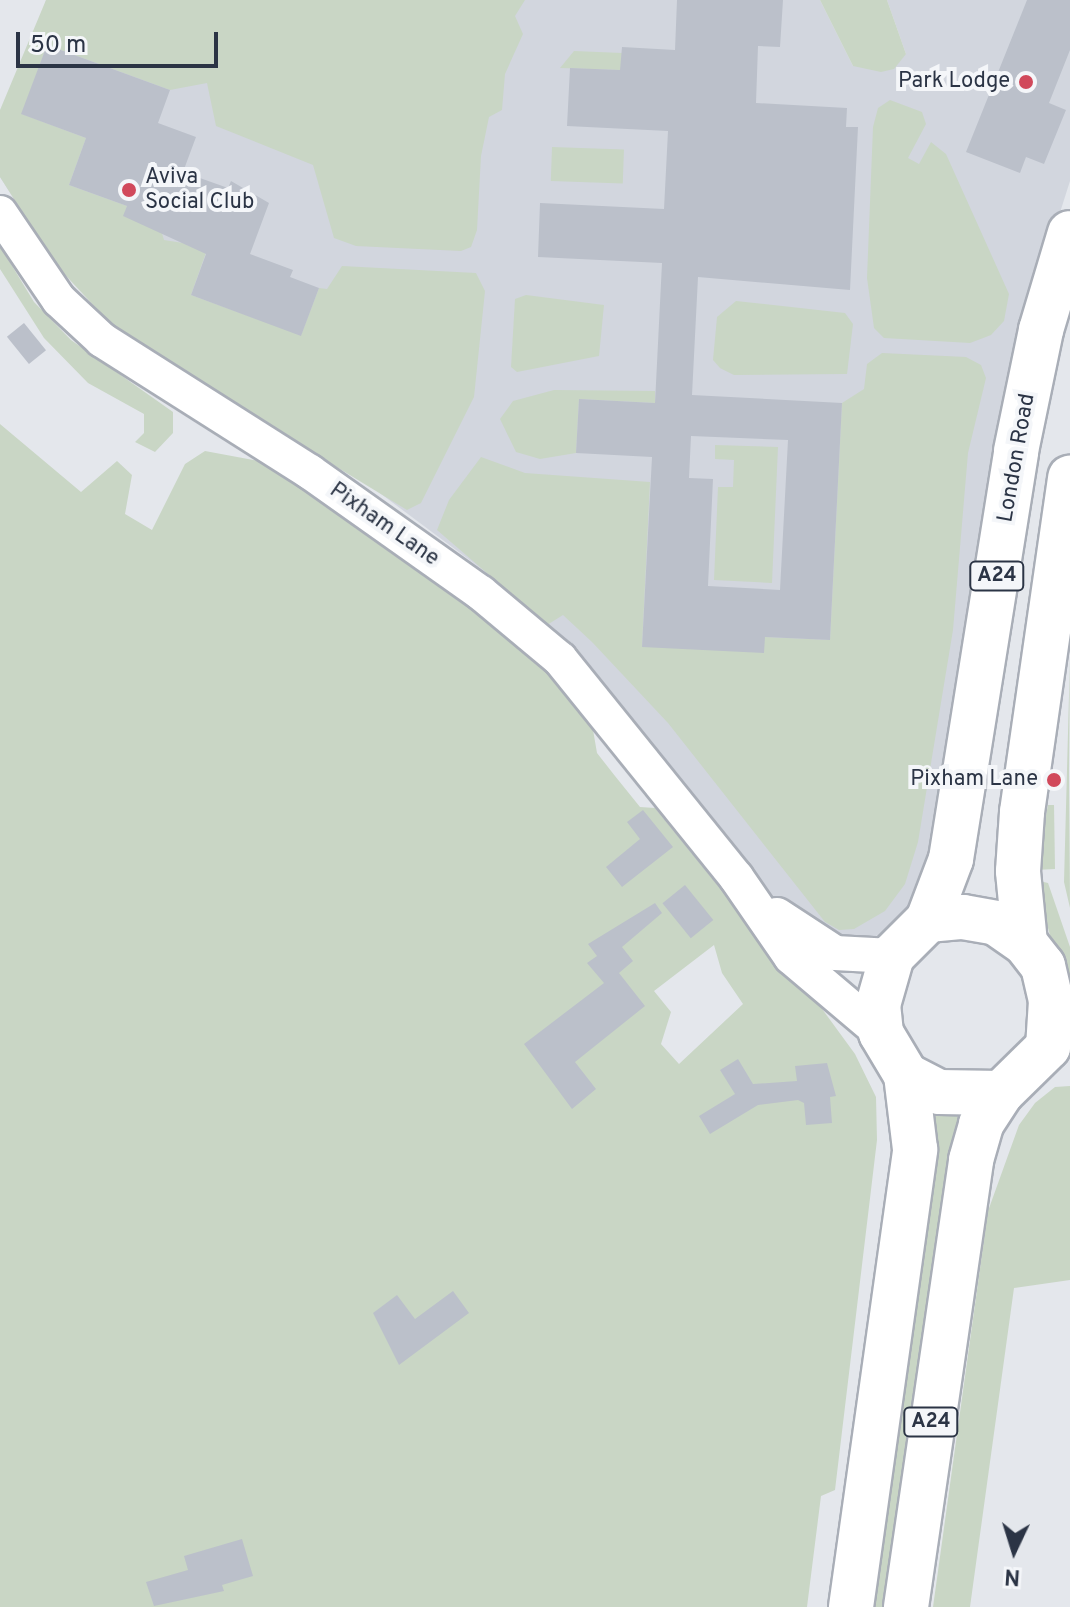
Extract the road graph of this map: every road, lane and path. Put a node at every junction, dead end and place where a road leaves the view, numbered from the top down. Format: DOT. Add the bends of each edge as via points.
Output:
graph roads {
  1 [pos="0,213"];
  2 [pos="1070,233"];
  3 [pos="1070,477"];
  4 [pos="736,877"];
  5 [pos="928,920"];
  6 [pos="1025,943"];
  7 [pos="892,956"];
  8 [pos="881,1033"];
  9 [pos="906,1075"];
  10 [pos="1001,1093"];
  11 [pos="851,1607"];
  12 [pos="906,1607"];
  1 -- 4 [label="main road, Pixham Lane" via="59,300 102,340 310,472 481,593 560,659"];
  2 -- 5 [label="highway, London Road / A24" via="1041,330 1019,437 954,844"];
  3 -- 6 [label="highway, A24" via="1022,812 1018,871"];
  4 -- 7 [label="main road, Pixham Lane" via="810,942 835,953"];
  4 -- 8 [label="main road, Pixham Lane" via="791,957"];
  5 -- 6 [label="highway" via="996,923"];
  5 -- 7 [label="highway"];
  6 -- 10 [label="highway" via="1043,966 1053,1025 1048,1047"];
  7 -- 8 [label="highway" via="878,1005"];
  8 -- 9 [label="highway"];
  9 -- 10 [label="highway" via="939,1092"];
  9 -- 11 [label="highway, A24" via="915,1149"];
  10 -- 12 [label="highway, A24" via="981,1124 971,1160"];
}
